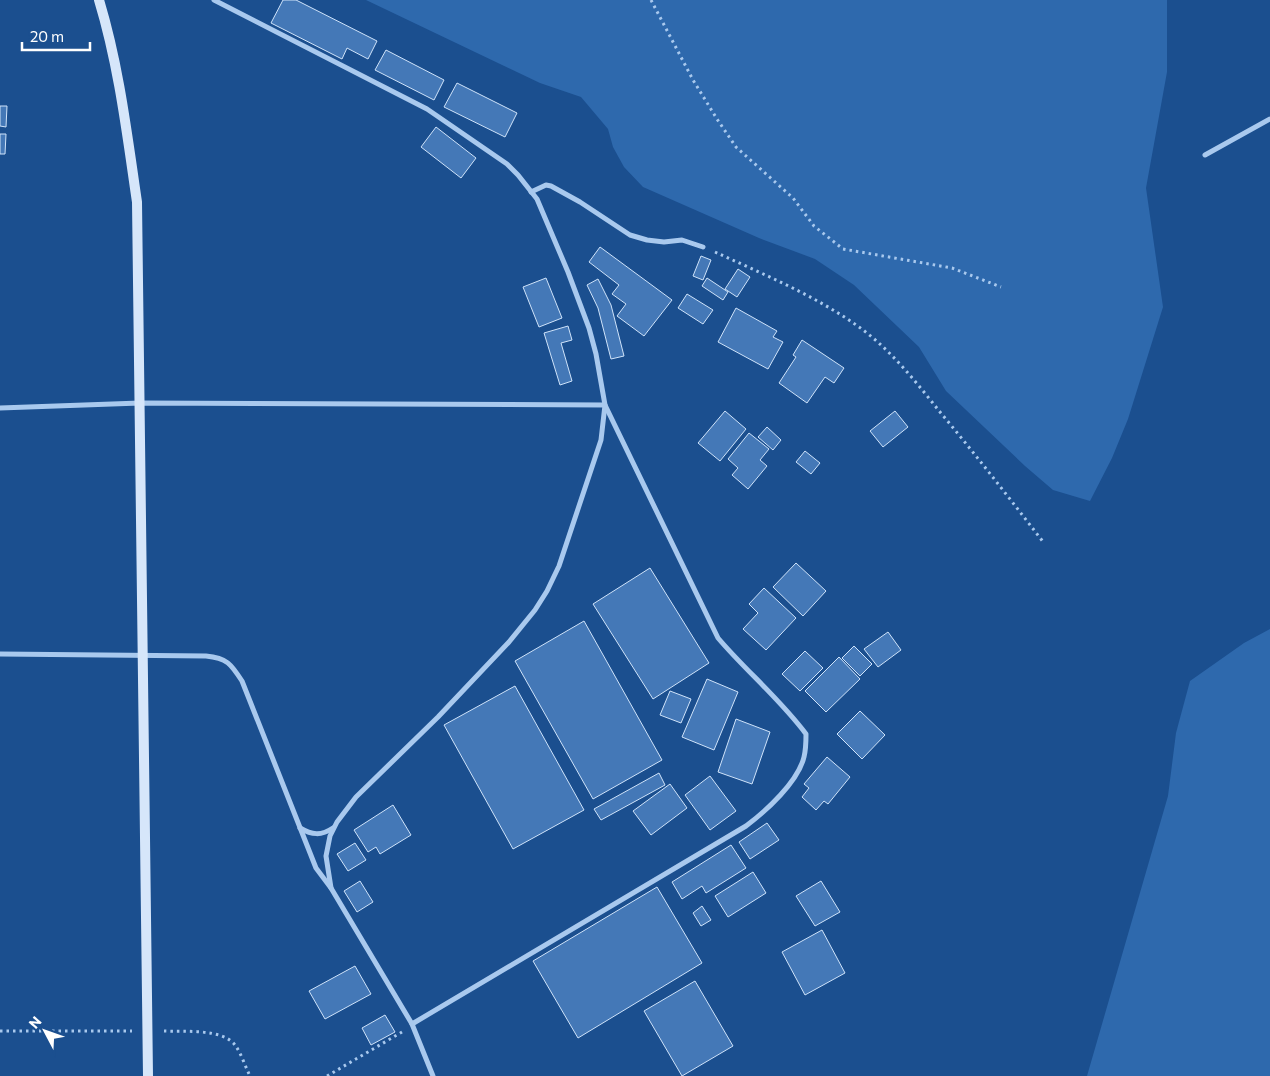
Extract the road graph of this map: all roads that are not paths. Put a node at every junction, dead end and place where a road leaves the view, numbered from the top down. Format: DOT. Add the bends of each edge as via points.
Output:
graph roads {
  1 [pos="99,0"];
  2 [pos="214,0"];
  3 [pos="1270,120"];
  4 [pos="1205,155"];
  5 [pos="531,192"];
  6 [pos="703,247"];
  7 [pos="140,403"];
  8 [pos="605,405"];
  9 [pos="0,408"];
  10 [pos="0,654"];
  11 [pos="143,656"];
  12 [pos="299,827"];
  13 [pos="335,828"];
  14 [pos="331,888"];
  15 [pos="412,1025"];
  16 [pos="148,1076"];
  17 [pos="434,1076"];
  1 -- 7 [label="street" via="114,55 137,202"];
  2 -- 5 [label="street" via="427,109 507,164"];
  3 -- 4 [label="street"];
  5 -- 6 [label="street" via="546,184 630,234 646,240 682,240"];
  5 -- 8 [label="street" via="538,199 589,328"];
  7 -- 8 [label="street"];
  7 -- 9 [label="street"];
  7 -- 11 [label="street"];
  8 -- 13 [label="street" via="601,440 559,566 535,610 444,710 356,797"];
  8 -- 15 [label="street" via="718,638 806,734 804,758 800,769 781,794 746,826"];
  10 -- 11 [label="street"];
  11 -- 12 [label="street" via="219,658 235,669 267,741"];
  11 -- 16 [label="street"];
  12 -- 13 [label="street" via="313,834"];
  12 -- 14 [label="street" via="316,868"];
  13 -- 14 [label="street" via="326,856"];
  14 -- 15 [label="street"];
  15 -- 17 [label="street"];
}
